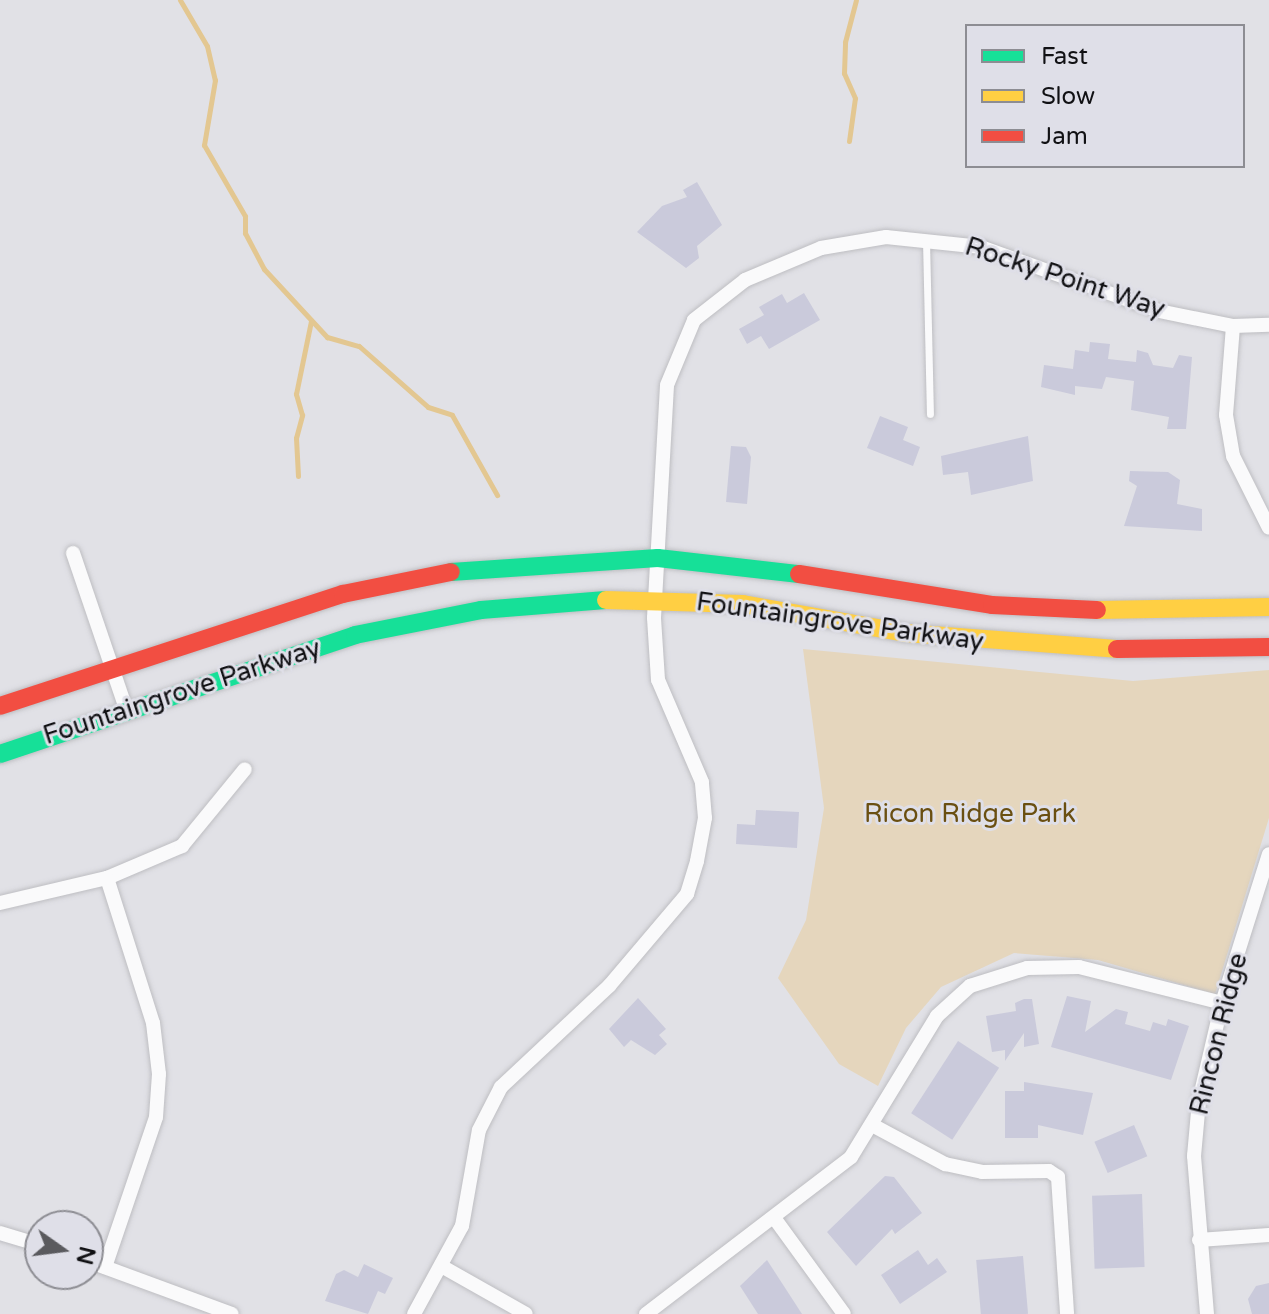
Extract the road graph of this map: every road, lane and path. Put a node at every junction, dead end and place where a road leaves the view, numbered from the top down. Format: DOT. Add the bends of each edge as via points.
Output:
graph roads {
  1 [pos="926,238"];
  2 [pos="1269,325"];
  3 [pos="1233,326"];
  4 [pos="930,414"];
  5 [pos="1269,528"];
  6 [pos="73,553"];
  7 [pos="658,558"];
  8 [pos="656,598"];
  9 [pos="1269,607"];
  10 [pos="1269,647"];
  11 [pos="113,667"];
  12 [pos="0,706"];
  13 [pos="126,709"];
  14 [pos="0,754"];
  15 [pos="245,769"];
  16 [pos="1269,854"];
  17 [pos="107,878"];
  18 [pos="0,903"];
  19 [pos="1222,1003"];
  20 [pos="874,1126"];
  21 [pos="775,1219"];
  22 [pos="0,1233"];
  23 [pos="1269,1235"];
  24 [pos="24,1240"];
  25 [pos="1199,1240"];
  26 [pos="105,1267"];
  27 [pos="443,1267"];
  28 [pos="232,1314"];
  29 [pos="414,1314"];
  30 [pos="526,1314"];
  31 [pos="646,1314"];
  32 [pos="844,1314"];
  33 [pos="1067,1314"];
  34 [pos="1207,1314"];
  1 -- 3 [label="street, Rocky Point Way" via="981,247 1094,291"];
  1 -- 4 [label="lane"];
  1 -- 7 [label="street, Rocky Point Way" via="821,248 745,280 694,320 667,385"];
  2 -- 3 [label="street, Rocky Point Way"];
  3 -- 5 [label="street" via="1226,401 1231,443 1254,506"];
  6 -- 11 [label="street"];
  7 -- 8 [label="street, Rocky Point Way"];
  7 -- 9 [label="main road, Fountaingrove Parkway" via="746,565 992,605 1130,611"];
  7 -- 11 [label="main road, Fountaingrove Parkway" via="476,567 393,581"];
  8 -- 10 [label="main road, Fountaingrove Parkway" via="743,604 990,645 1128,653"];
  8 -- 13 [label="main road, Fountaingrove Parkway" via="481,610 355,635"];
  8 -- 27 [label="street, Rocky Point Way" via="658,680 702,782 705,818 687,894 609,986 501,1087 479,1130 462,1226"];
  11 -- 12 [label="main road, Fountaingrove Parkway"];
  11 -- 13 [label="street"];
  13 -- 14 [label="main road, Fountaingrove Parkway"];
  15 -- 17 [label="street" via="182,846"];
  16 -- 19 [label="street, Rincon Ridge"];
  17 -- 18 [label="street"];
  17 -- 26 [label="street" via="153,1023 159,1074 156,1117"];
  19 -- 20 [label="street" via="1079,967 997,974 970,986 937,1016"];
  19 -- 25 [label="street, Rincon Ridge" via="1199,1101 1194,1156"];
  20 -- 21 [label="street" via="851,1157"];
  20 -- 33 [label="street" via="945,1164 998,1173 1049,1171 1058,1177"];
  21 -- 31 [label="street"];
  21 -- 32 [label="street"];
  22 -- 24 [label="street"];
  23 -- 25 [label="street"];
  25 -- 34 [label="street, Rincon Ridge"];
  26 -- 28 [label="street"];
  27 -- 29 [label="street, Rocky Point Way"];
  27 -- 30 [label="street"];
}
